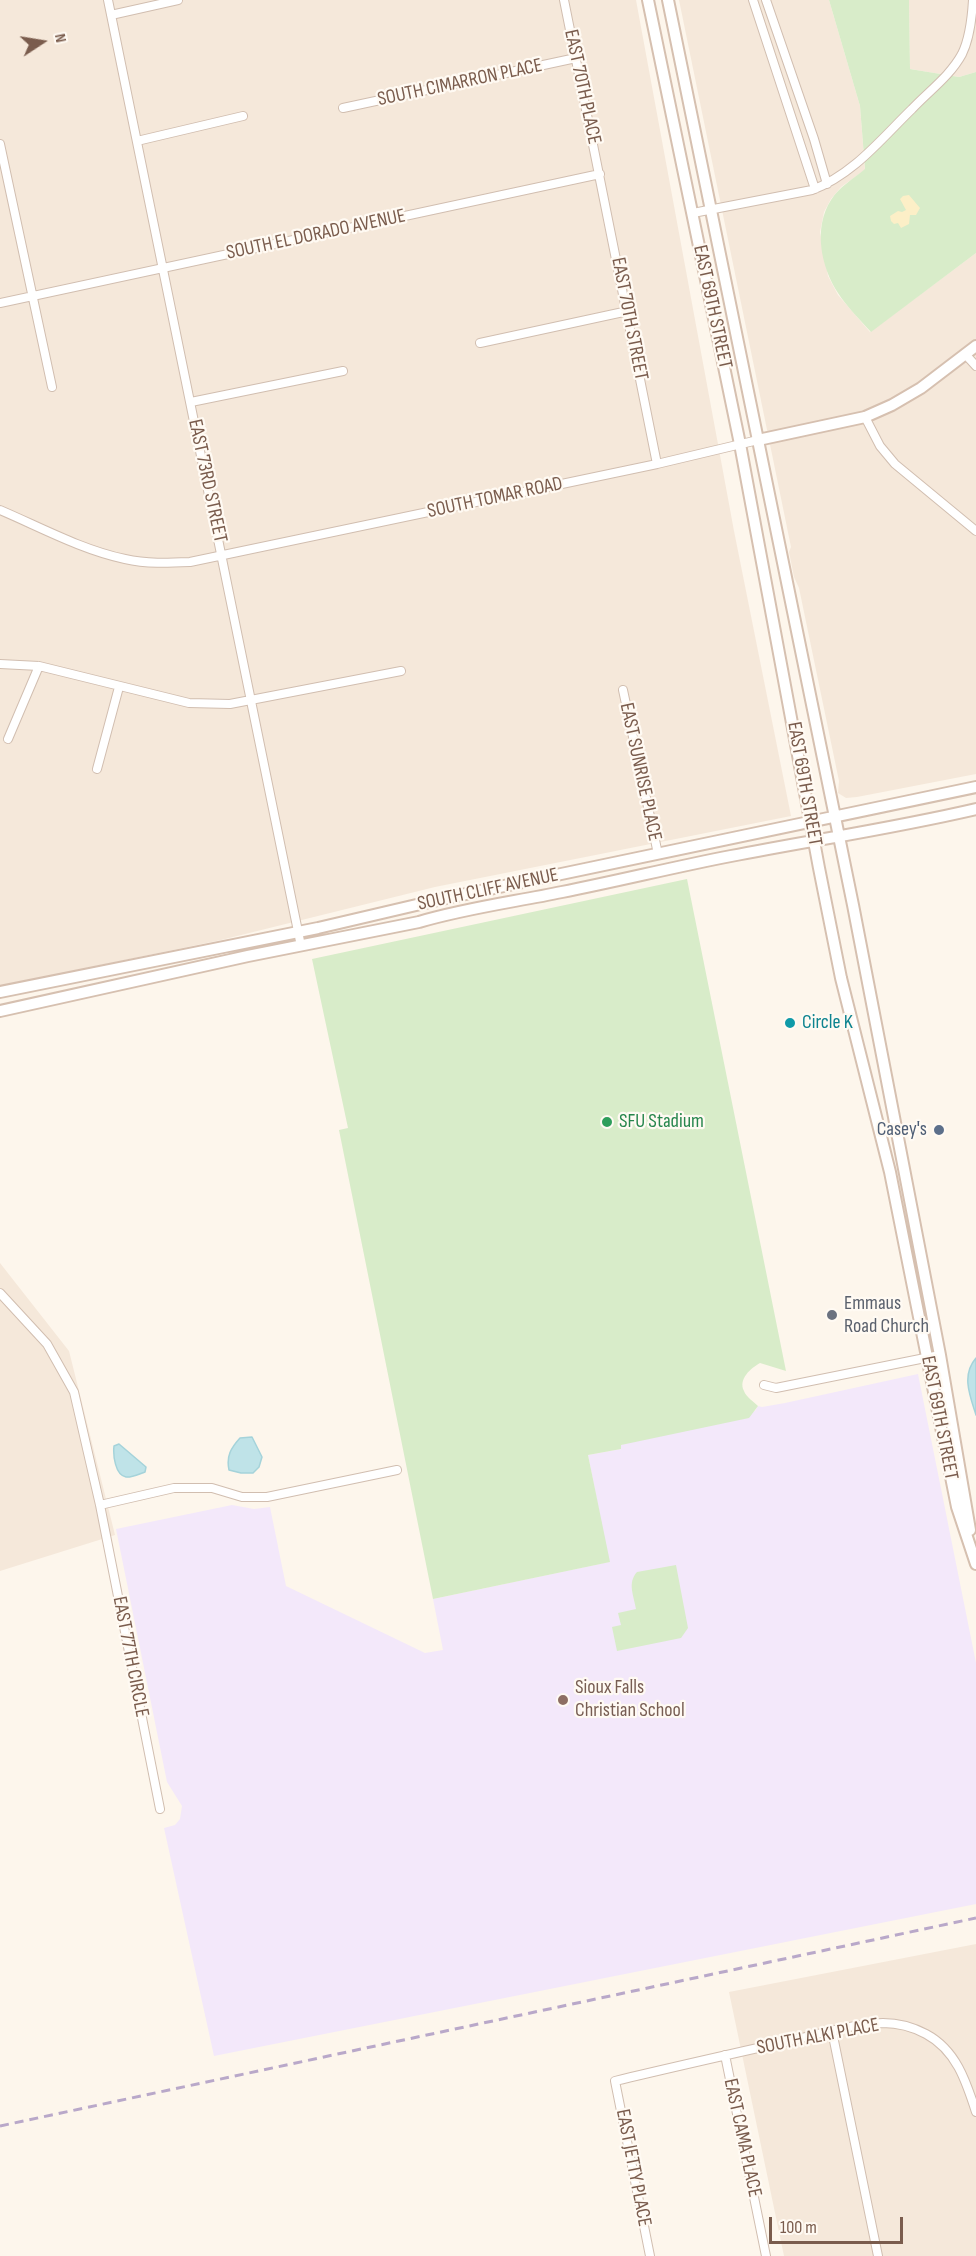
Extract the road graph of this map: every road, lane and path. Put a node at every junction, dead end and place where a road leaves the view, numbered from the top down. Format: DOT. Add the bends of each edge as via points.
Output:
graph roads {
  1 [pos="108,0"];
  2 [pos="178,0"];
  3 [pos="564,0"];
  4 [pos="648,0"];
  5 [pos="668,0"];
  6 [pos="753,0"];
  7 [pos="766,0"];
  8 [pos="974,3"];
  9 [pos="111,15"];
  10 [pos="576,58"];
  11 [pos="343,108"];
  12 [pos="243,116"];
  13 [pos="137,141"];
  14 [pos="0,144"];
  15 [pos="600,174"];
  16 [pos="827,184"];
  17 [pos="815,189"];
  18 [pos="712,210"];
  19 [pos="693,213"];
  20 [pos="163,267"];
  21 [pos="32,296"];
  22 [pos="0,303"];
  23 [pos="628,311"];
  24 [pos="480,343"];
  25 [pos="976,346"];
  26 [pos="965,354"];
  27 [pos="976,366"];
  28 [pos="343,370"];
  29 [pos="51,387"];
  30 [pos="191,402"];
  31 [pos="865,417"];
  32 [pos="758,440"];
  33 [pos="740,444"];
  34 [pos="657,464"];
  35 [pos="0,510"];
  36 [pos="976,531"];
  37 [pos="223,555"];
  38 [pos="0,664"];
  39 [pos="39,666"];
  40 [pos="401,671"];
  41 [pos="119,687"];
  42 [pos="623,690"];
  43 [pos="252,700"];
  44 [pos="8,739"];
  45 [pos="97,769"];
  46 [pos="976,787"];
  47 [pos="976,809"];
  48 [pos="834,816"];
  49 [pos="811,821"];
  50 [pos="838,836"];
  51 [pos="814,840"];
  52 [pos="658,854"];
  53 [pos="298,931"];
  54 [pos="301,946"];
  55 [pos="0,992"];
  56 [pos="0,1011"];
  57 [pos="0,1293"];
  58 [pos="940,1355"];
  59 [pos="927,1357"];
  60 [pos="764,1384"];
  61 [pos="397,1470"];
  62 [pos="100,1505"];
  63 [pos="976,1564"];
  64 [pos="160,1809"];
  65 [pos="832,2031"];
  66 [pos="724,2055"];
  67 [pos="615,2081"];
  68 [pos="976,2112"];
  69 [pos="650,2256"];
  70 [pos="766,2256"];
  71 [pos="878,2256"];
  1 -- 9 [label="street, EAST 73RD STREET"];
  2 -- 9 [label="street"];
  3 -- 10 [label="street, EAST 70TH PLACE"];
  4 -- 19 [label="main road, EAST 69TH STREET"];
  5 -- 18 [label="main road, EAST 69TH STREET"];
  6 -- 17 [label="street"];
  7 -- 16 [label="street"];
  8 -- 16 [label="street" via="963,52 950,72 864,156"];
  9 -- 13 [label="street, EAST 73RD STREET"];
  10 -- 11 [label="street, SOUTH CIMARRON PLACE"];
  10 -- 15 [label="street, EAST 70TH PLACE"];
  12 -- 13 [label="street"];
  13 -- 20 [label="street, EAST 73RD STREET"];
  14 -- 21 [label="street"];
  15 -- 20 [label="street, SOUTH EL DORADO AVENUE"];
  15 -- 23 [label="street, EAST 70TH STREET"];
  16 -- 17 [label="street"];
  17 -- 18 [label="street"];
  18 -- 19 [label="street"];
  18 -- 32 [label="main road, EAST 69TH STREET"];
  19 -- 33 [label="main road, EAST 69TH STREET"];
  20 -- 21 [label="street, SOUTH EL DORADO AVENUE"];
  20 -- 30 [label="street, EAST 73RD STREET"];
  21 -- 22 [label="street, SOUTH EL DORADO AVENUE"];
  21 -- 29 [label="street"];
  23 -- 24 [label="street"];
  23 -- 34 [label="street, EAST 70TH STREET"];
  25 -- 26 [label="main road, SOUTH TOMAR ROAD"];
  26 -- 27 [label="street"];
  26 -- 31 [label="main road, SOUTH TOMAR ROAD" via="921,388"];
  28 -- 30 [label="street"];
  30 -- 37 [label="street, EAST 73RD STREET"];
  31 -- 32 [label="main road, SOUTH TOMAR ROAD"];
  31 -- 36 [label="street" via="895,464"];
  32 -- 33 [label="street, SOUTH TOMAR ROAD"];
  32 -- 48 [label="main road, EAST 69TH STREET"];
  33 -- 34 [label="street, SOUTH TOMAR ROAD"];
  33 -- 49 [label="main road, EAST 69TH STREET"];
  34 -- 37 [label="street, SOUTH TOMAR ROAD"];
  35 -- 37 [label="street, SOUTH TOMAR ROAD" via="124,559 157,564"];
  37 -- 43 [label="street, EAST 73RD STREET"];
  38 -- 39 [label="street"];
  39 -- 41 [label="street"];
  39 -- 44 [label="street"];
  40 -- 43 [label="street"];
  41 -- 43 [label="street" via="189,703 230,705"];
  41 -- 45 [label="street"];
  42 -- 52 [label="street, EAST SUNRISE PLACE"];
  43 -- 53 [label="street, EAST 73RD STREET"];
  46 -- 48 [label="main road, SOUTH CLIFF AVENUE"];
  47 -- 50 [label="main road, SOUTH CLIFF AVENUE"];
  48 -- 49 [label="main road, SOUTH CLIFF AVENUE"];
  48 -- 50 [label="main road, EAST 69TH STREET"];
  49 -- 51 [label="main road, EAST 69TH STREET"];
  49 -- 52 [label="main road, SOUTH CLIFF AVENUE"];
  50 -- 51 [label="main road, SOUTH CLIFF AVENUE"];
  50 -- 58 [label="main road, EAST 69TH STREET"];
  51 -- 54 [label="main road, SOUTH CLIFF AVENUE"];
  51 -- 59 [label="main road, EAST 69TH STREET" via="846,1000 890,1172"];
  52 -- 53 [label="main road, SOUTH CLIFF AVENUE"];
  53 -- 54 [label="street, EAST 73RD STREET"];
  53 -- 55 [label="main road, SOUTH CLIFF AVENUE"];
  54 -- 56 [label="main road, SOUTH CLIFF AVENUE"];
  57 -- 62 [label="street, EAST 77TH CIRCLE" via="47,1344 74,1392"];
  58 -- 59 [label="street"];
  58 -- 63 [label="main road, EAST 69TH STREET"];
  59 -- 60 [label="street" via="776,1388"];
  59 -- 63 [label="main road, EAST 69TH STREET" via="957,1507"];
  61 -- 62 [label="street" via="267,1497 242,1497 212,1488 174,1488"];
  62 -- 64 [label="street, EAST 77TH CIRCLE"];
  65 -- 66 [label="street, SOUTH ALKI PLACE"];
  65 -- 68 [label="street, SOUTH ALKI PLACE" via="881,2023 925,2033 953,2056"];
  65 -- 71 [label="street"];
  66 -- 67 [label="street, SOUTH ALKI PLACE"];
  66 -- 70 [label="street, EAST CAMA PLACE"];
  67 -- 69 [label="street, EAST JETTY PLACE"];
}
